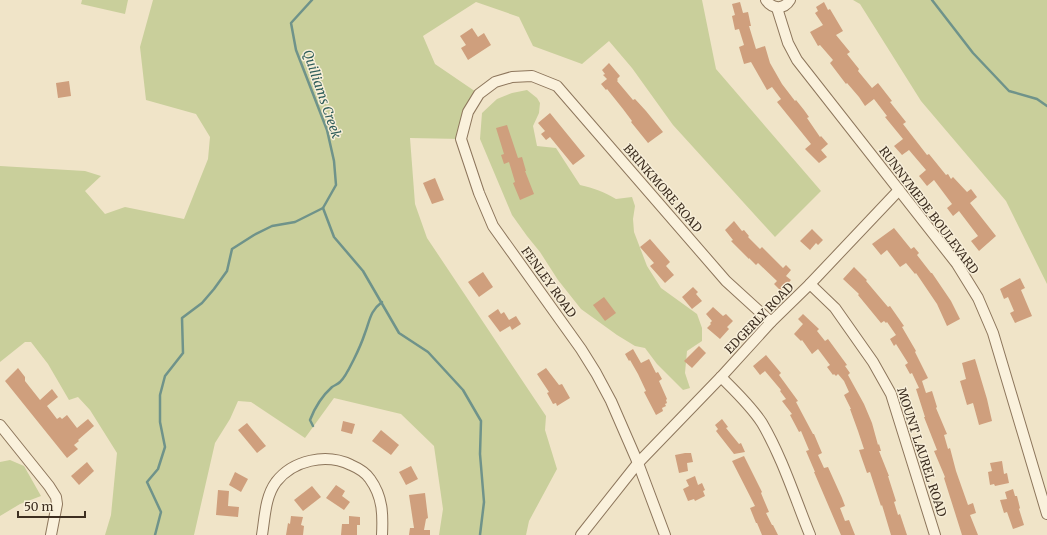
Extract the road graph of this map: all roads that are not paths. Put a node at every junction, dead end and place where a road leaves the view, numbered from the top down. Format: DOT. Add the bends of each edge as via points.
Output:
graph roads {
  1 [pos="766,0"];
  2 [pos="790,0"];
  3 [pos="777,8"];
  4 [pos="532,76"];
  5 [pos="900,190"];
  6 [pos="810,284"];
  7 [pos="770,322"];
  8 [pos="721,377"];
  9 [pos="0,425"];
  10 [pos="638,463"];
  11 [pos="1047,514"];
  12 [pos="51,535"];
  13 [pos="262,535"];
  14 [pos="382,535"];
  15 [pos="582,535"];
  16 [pos="665,535"];
  17 [pos="810,535"];
  18 [pos="934,535"];
  1 -- 3 [label="street"];
  2 -- 3 [label="street" via="786,6"];
  3 -- 5 [label="street, RUNNYMEDE BOULEVARD" via="788,43 797,60"];
  4 -- 7 [label="street, BRINKMORE ROAD" via="557,86 726,281"];
  4 -- 10 [label="street, FENLEY ROAD" via="512,77 495,82 479,94 468,112 461,139 493,226 596,373"];
  5 -- 6 [label="street, EDGERLY ROAD"];
  5 -- 11 [label="street, RUNNYMEDE BOULEVARD" via="957,264 978,298 993,333"];
  6 -- 7 [label="street, EDGERLY ROAD"];
  6 -- 18 [label="street, MOUNT LAUREL ROAD" via="844,319 874,362 891,394"];
  7 -- 8 [label="street, EDGERLY ROAD"];
  8 -- 10 [label="street, EDGERLY ROAD"];
  8 -- 17 [label="street" via="746,402 761,422 776,449"];
  9 -- 12 [label="street" via="56,497"];
  10 -- 15 [label="street, EDGERLY ROAD"];
  10 -- 16 [label="street, FENLEY ROAD"];
  13 -- 14 [label="street" via="267,505 276,482 293,467 320,459 345,462 370,478 381,502"];
}
